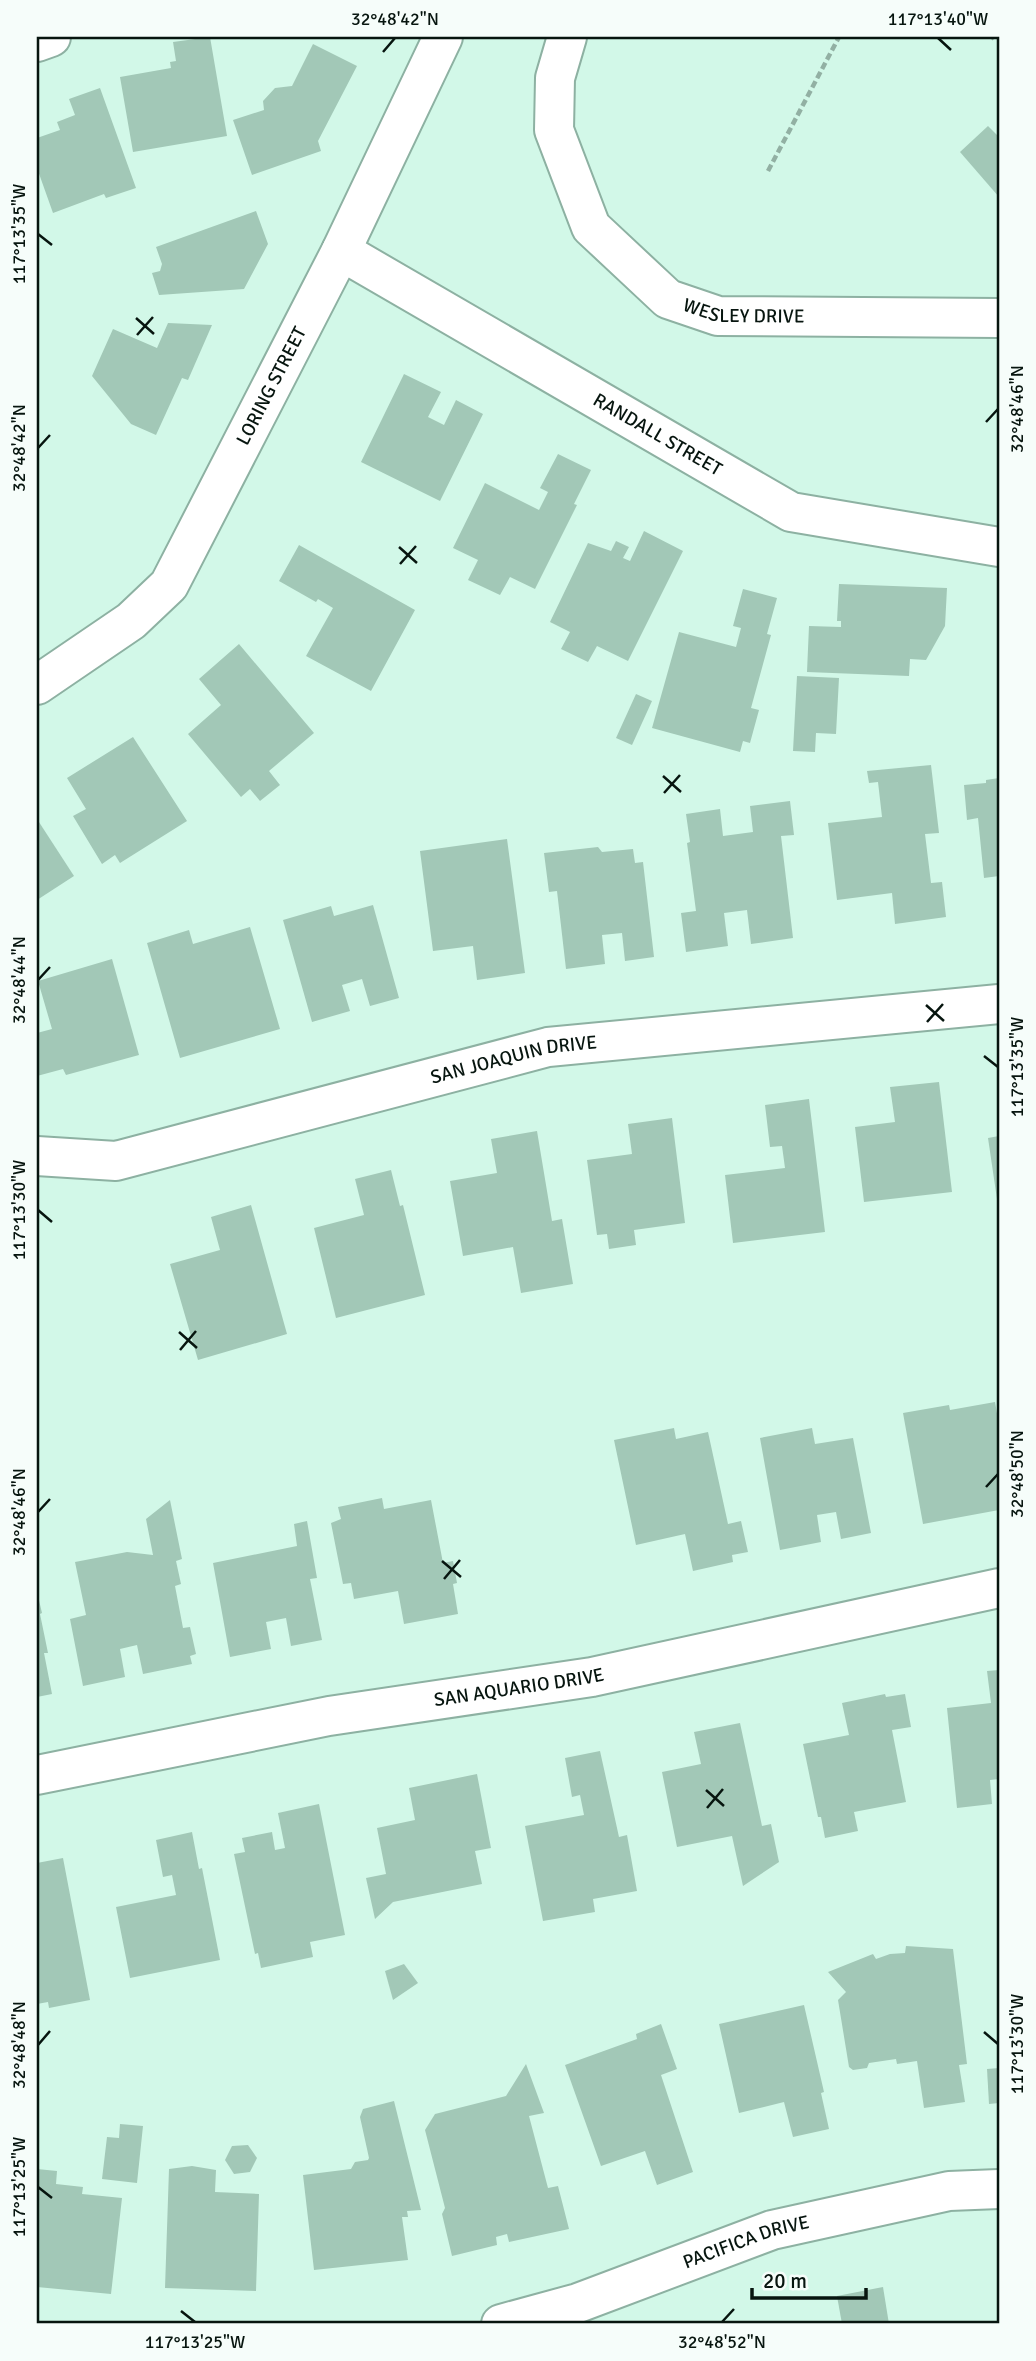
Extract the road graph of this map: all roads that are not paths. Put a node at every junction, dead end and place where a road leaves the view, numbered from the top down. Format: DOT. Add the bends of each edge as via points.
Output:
graph roads {
  1 [pos="51,37"];
  2 [pos="443,37"];
  3 [pos="567,37"];
  4 [pos="37,42"];
  5 [pos="341,251"];
  6 [pos="999,318"];
  7 [pos="999,547"];
  8 [pos="37,685"];
  9 [pos="999,1004"];
  10 [pos="37,1156"];
  11 [pos="999,1588"];
  12 [pos="37,1775"];
  13 [pos="999,2189"];
  14 [pos="501,2324"];
  1 -- 4 [label="street"];
  2 -- 5 [label="street, LORING STREET"];
  3 -- 6 [label="street, WESLEY DRIVE" via="555,78 554,130 591,227 668,299 718,316"];
  5 -- 7 [label="street, RANDALL STREET" via="791,512"];
  5 -- 8 [label="street, LORING STREET" via="169,585 131,621"];
  9 -- 10 [label="street, SAN JOAQUIN DRIVE" via="548,1048 116,1161"];
  11 -- 12 [label="street, SAN AQUARIO DRIVE" via="592,1677 329,1716"];
  13 -- 14 [label="street, PACIFICA DRIVE" via="949,2191 772,2230 578,2303"];
}
